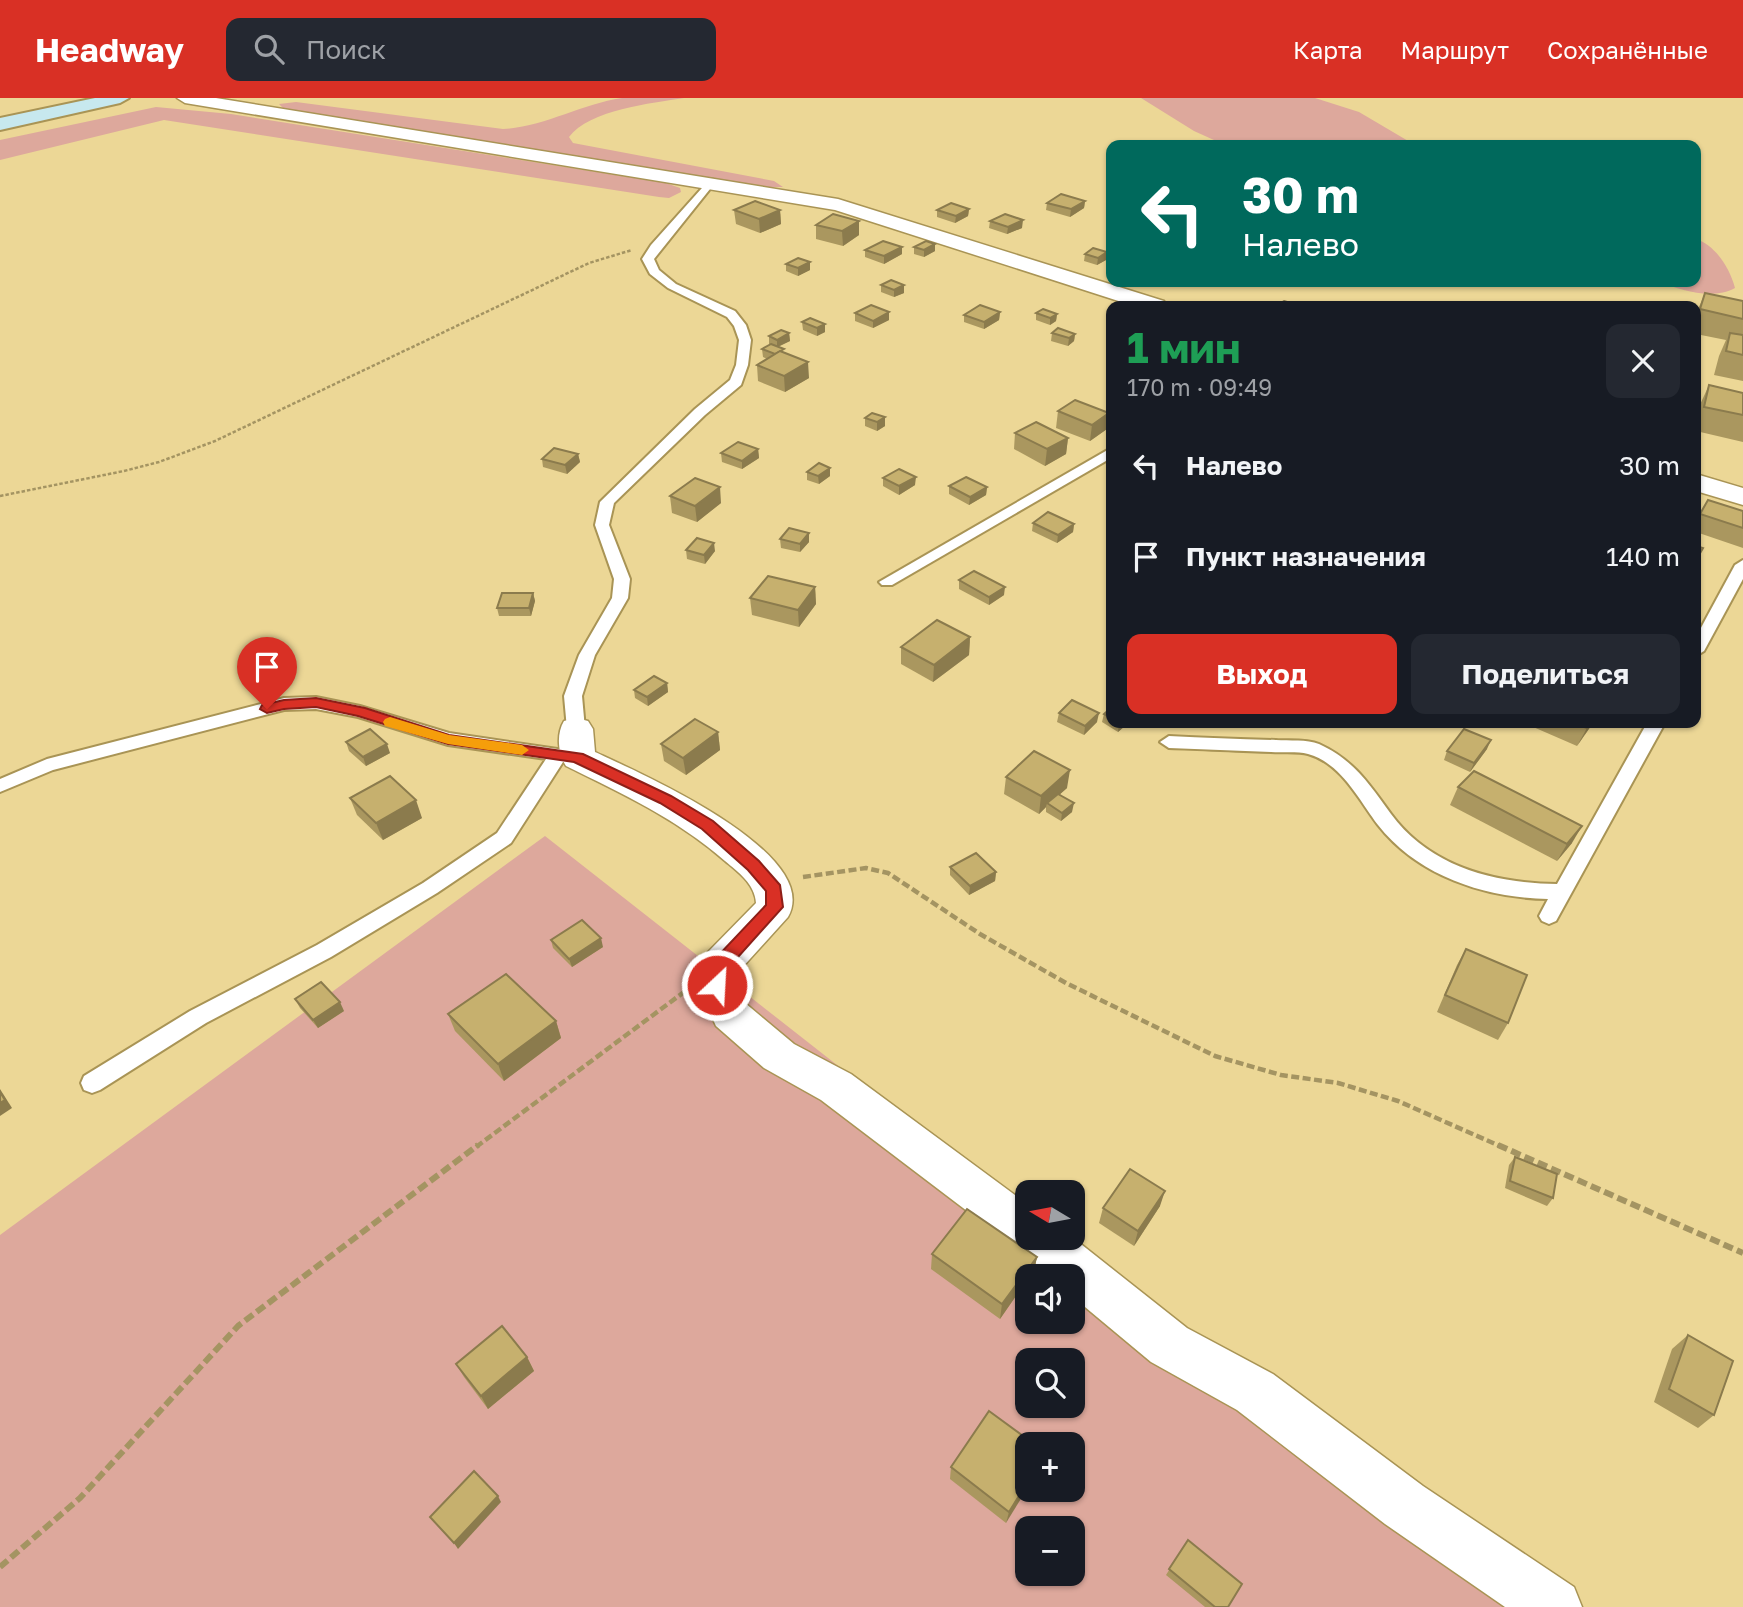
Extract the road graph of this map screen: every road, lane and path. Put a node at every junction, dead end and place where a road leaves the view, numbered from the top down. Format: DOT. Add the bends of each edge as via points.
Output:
graph roads {
  1 [pos="120,98"];
  2 [pos="186,98"];
  3 [pos="0,124"];
  4 [pos="709,182"];
  5 [pos="654,247"];
  6 [pos="1141,301"];
  7 [pos="1106,456"];
  8 [pos="1701,483"];
  9 [pos="0,496"];
  10 [pos="1743,497"];
  11 [pos="1743,565"];
  12 [pos="887,582"];
  13 [pos="1701,642"];
  14 [pos="1653,728"];
  15 [pos="1169,742"];
  16 [pos="570,747"];
  17 [pos="0,786"];
  18 [pos="774,889"];
  19 [pos="1563,892"];
  20 [pos="1549,916"];
  21 [pos="721,964"];
  22 [pos="92,1083"];
  23 [pos="1015,1222"];
  24 [pos="1051,1250"];
  25 [pos="1743,1253"];
  26 [pos="0,1567"];
  27 [pos="1554,1607"];
  1 -- 3 [label="main road"];
  2 -- 4 [label="street"];
  4 -- 5 [label="lane"];
  4 -- 6 [label="street" via="865,212"];
  5 -- 9 [label="path" via="589,263 215,441 159,462"];
  5 -- 16 [label="lane" via="648,259 654,272 672,286 731,314 740,325 745,340 742,365 736,382 607,502 603,525 622,579 620,598 587,655 573,695"];
  7 -- 12 [label="lane"];
  8 -- 10 [label="street"];
  11 -- 13 [label="lane"];
  14 -- 19 [label="lane"];
  15 -- 19 [label="lane" via="1312,748 1340,765 1366,790 1385,820 1420,856 1475,881 1518,891"];
  16 -- 17 [label="lane" via="448,739 360,712 316,703 284,704 47,765"];
  16 -- 18 [label="street" via="707,825 754,865"];
  16 -- 22 [label="lane" via="504,838 336,944 198,1017"];
  18 -- 21 [label="street" via="775,907"];
  18 -- 25 [label="path" via="834,871 866,868 888,873 980,934 1066,983 1215,1056 1398,1101"];
  19 -- 20 [label="lane"];
  21 -- 23 [label="street" via="717,985 730,1014 779,1056 836,1087"];
  21 -- 26 [label="path" via="238,1326 80,1498"];
  24 -- 27 [label="street" via="1169,1345 1255,1392 1404,1505"];
}
